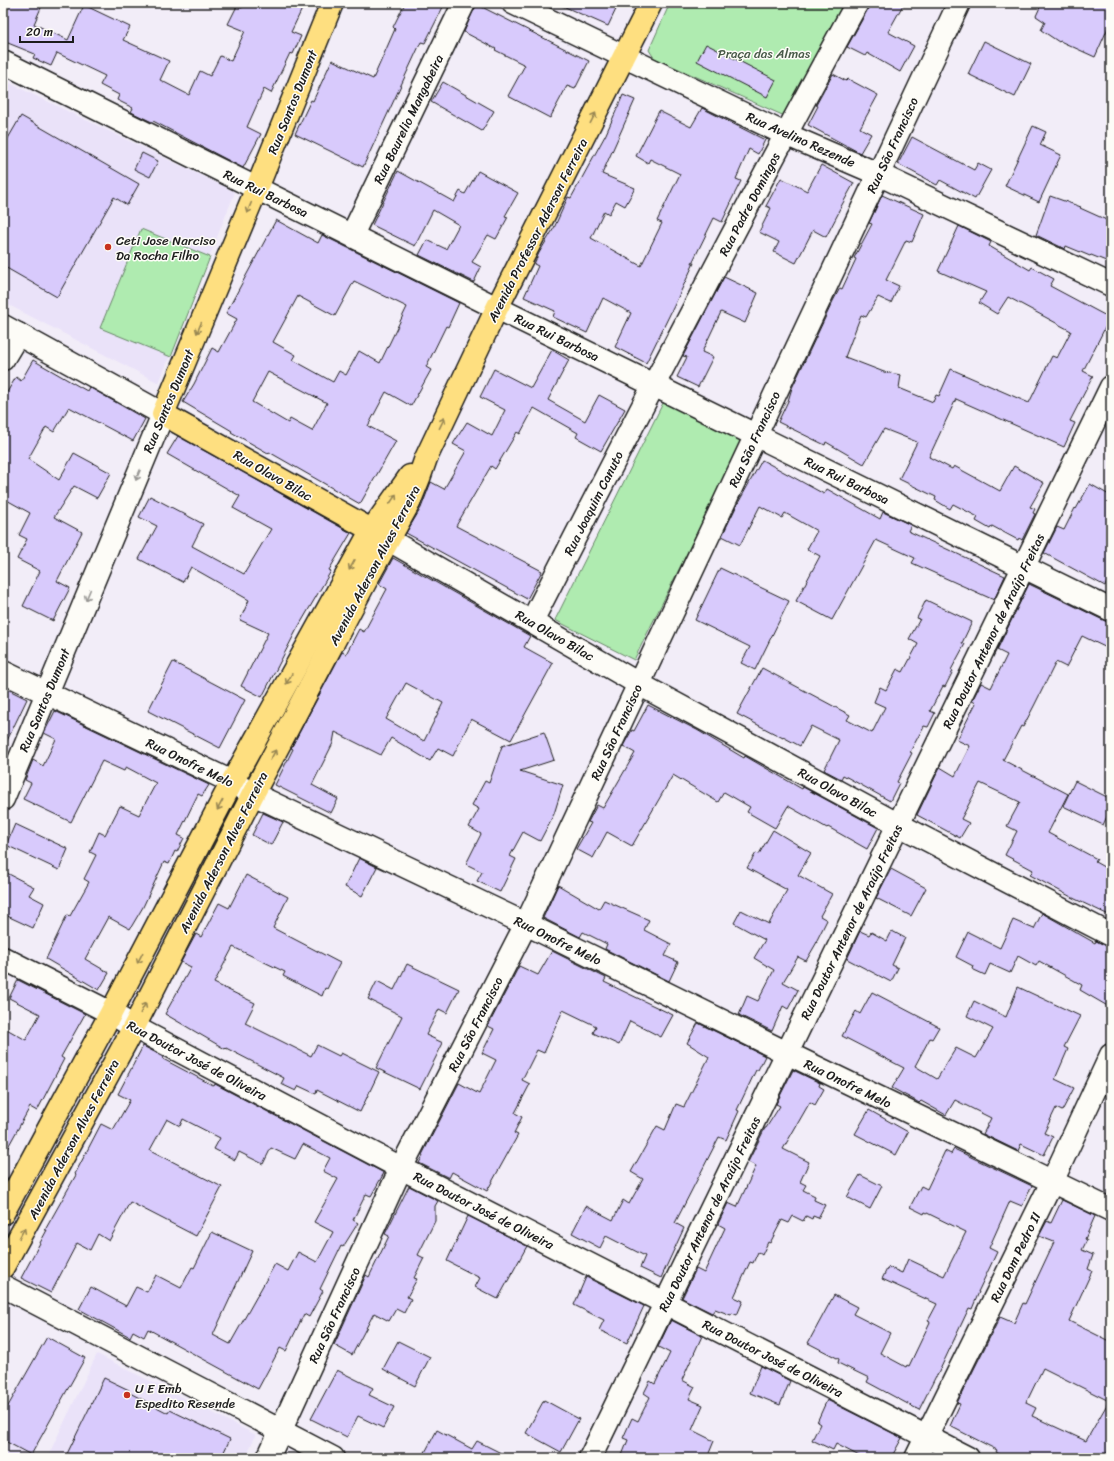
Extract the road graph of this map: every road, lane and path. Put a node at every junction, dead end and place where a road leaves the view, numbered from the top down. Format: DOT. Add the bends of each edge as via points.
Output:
graph roads {
  1 [pos="332,3"];
  2 [pos="464,3"];
  3 [pos="512,3"];
  4 [pos="650,3"];
  5 [pos="857,3"];
  6 [pos="959,3"];
  7 [pos="624,57"];
  8 [pos="3,62"];
  9 [pos="786,134"];
  10 [pos="878,174"];
  11 [pos="257,188"];
  12 [pos="352,235"];
  13 [pos="1111,285"];
  14 [pos="497,308"];
  15 [pos="11,330"];
  16 [pos="3,359"];
  17 [pos="654,384"];
  18 [pos="1111,386"];
  19 [pos="163,414"];
  20 [pos="756,435"];
  21 [pos="426,458"];
  22 [pos="380,536"];
  23 [pos="1024,567"];
  24 [pos="1111,610"];
  25 [pos="532,621"];
  26 [pos="3,672"];
  27 [pos="639,684"];
  28 [pos="47,694"];
  29 [pos="232,782"];
  30 [pos="253,794"];
  31 [pos="3,799"];
  32 [pos="899,825"];
  33 [pos="526,924"];
  34 [pos="155,929"];
  35 [pos="1111,935"];
  36 [pos="178,940"];
  37 [pos="3,958"];
  38 [pos="111,1013"];
  39 [pos="134,1026"];
  40 [pos="787,1053"];
  41 [pos="1111,1055"];
  42 [pos="401,1168"];
  43 [pos="1052,1182"];
  44 [pos="1111,1210"];
  45 [pos="3,1214"];
  46 [pos="3,1267"];
  47 [pos="3,1286"];
  48 [pos="665,1303"];
  49 [pos="281,1432"];
  50 [pos="927,1437"];
  51 [pos="268,1458"];
  52 [pos="333,1458"];
  53 [pos="590,1458"];
  54 [pos="916,1458"];
  55 [pos="968,1458"];
  1 -- 11 [label="main road, Rua Santos Dumont"];
  2 -- 12 [label="street, Rua Baurelio Mangabeira"];
  3 -- 7 [label="street, Rua Avelino Rezende"];
  4 -- 7 [label="main road, Avenida Professor Aderson Ferreira"];
  5 -- 9 [label="street, Rua Padre Domingos"];
  6 -- 10 [label="street, Rua São Francisco"];
  7 -- 9 [label="street, Rua Avelino Rezende"];
  14 -- 7 [label="main road, Avenida Professor Aderson Ferreira, one-way"];
  8 -- 11 [label="street, Rua Rui Barbosa"];
  9 -- 10 [label="street, Rua Avelino Rezende"];
  9 -- 17 [label="street, Rua Padre Domingos"];
  10 -- 13 [label="street, Rua Avelino Rezende"];
  10 -- 20 [label="street, Rua São Francisco"];
  11 -- 12 [label="street, Rua Rui Barbosa"];
  11 -- 19 [label="main road, Rua Santos Dumont, one-way"];
  12 -- 14 [label="street, Rua Rui Barbosa"];
  14 -- 17 [label="street, Rua Rui Barbosa"];
  21 -- 14 [label="main road, Avenida Professor Aderson Ferreira, one-way"];
  15 -- 16 [label="street"];
  15 -- 19 [label="street, Rua Olavo Bilac"];
  17 -- 20 [label="street, Rua Rui Barbosa"];
  17 -- 25 [label="street, Rua Joaquim Canuto"];
  18 -- 23 [label="street, Rua Doutor Antenor de Araújo Freitas"];
  19 -- 22 [label="main road, Rua Olavo Bilac"];
  19 -- 28 [label="street, Rua Santos Dumont, one-way"];
  20 -- 23 [label="street, Rua Rui Barbosa"];
  20 -- 27 [label="street, Rua São Francisco"];
  22 -- 21 [label="main road, Avenida Aderson Alves Ferreira, one-way" via="404,483"];
  22 -- 25 [label="street, Rua Olavo Bilac"];
  22 -- 29 [label="main road, Avenida Aderson Alves Ferreira, one-way"];
  30 -- 22 [label="main road, Avenida Aderson Alves Ferreira, one-way" via="369,575"];
  23 -- 24 [label="street, Rua Rui Barbosa"];
  23 -- 32 [label="street, Rua Doutor Antenor de Araújo Freitas"];
  25 -- 27 [label="street, Rua Olavo Bilac"];
  26 -- 28 [label="street, Rua Onofre Melo"];
  27 -- 32 [label="street, Rua Olavo Bilac"];
  27 -- 33 [label="street, Rua São Francisco"];
  28 -- 29 [label="street, Rua Onofre Melo"];
  28 -- 31 [label="street, Rua Santos Dumont"];
  29 -- 30 [label="street, Rua Onofre Melo"];
  29 -- 34 [label="main road, Avenida Aderson Alves Ferreira, one-way"];
  30 -- 33 [label="street, Rua Onofre Melo"];
  30 -- 36 [label="main road, Avenida Aderson Alves Ferreira"];
  32 -- 35 [label="street, Rua Olavo Bilac"];
  32 -- 40 [label="street, Rua Doutor Antenor de Araújo Freitas"];
  33 -- 40 [label="street, Rua Onofre Melo"];
  33 -- 42 [label="street, Rua São Francisco"];
  34 -- 36 [label="main road"];
  34 -- 38 [label="main road, Avenida Aderson Alves Ferreira, one-way"];
  39 -- 36 [label="main road, Avenida Aderson Alves Ferreira, one-way"];
  37 -- 38 [label="street, Rua Doutor José de Oliveira"];
  38 -- 39 [label="street, Rua Doutor José de Oliveira"];
  38 -- 45 [label="main road, Avenida Aderson Alves Ferreira"];
  39 -- 42 [label="street, Rua Doutor José de Oliveira"];
  46 -- 39 [label="main road, Avenida Aderson Alves Ferreira, one-way"];
  40 -- 43 [label="street, Rua Onofre Melo"];
  40 -- 48 [label="street, Rua Doutor Antenor de Araújo Freitas"];
  41 -- 43 [label="street, Rua Dom Pedro II"];
  42 -- 48 [label="street, Rua Doutor José de Oliveira"];
  42 -- 49 [label="street, Rua São Francisco"];
  43 -- 44 [label="street, Rua Onofre Melo"];
  43 -- 50 [label="street, Rua Dom Pedro II"];
  47 -- 49 [label="street"];
  48 -- 50 [label="street, Rua Doutor José de Oliveira"];
  48 -- 53 [label="street, Rua Doutor Antenor de Araújo Freitas"];
  49 -- 51 [label="street, Rua São Francisco"];
  49 -- 52 [label="street"];
  50 -- 54 [label="street, Rua Dom Pedro II"];
  50 -- 55 [label="street, Rua Doutor José de Oliveira"];
}
